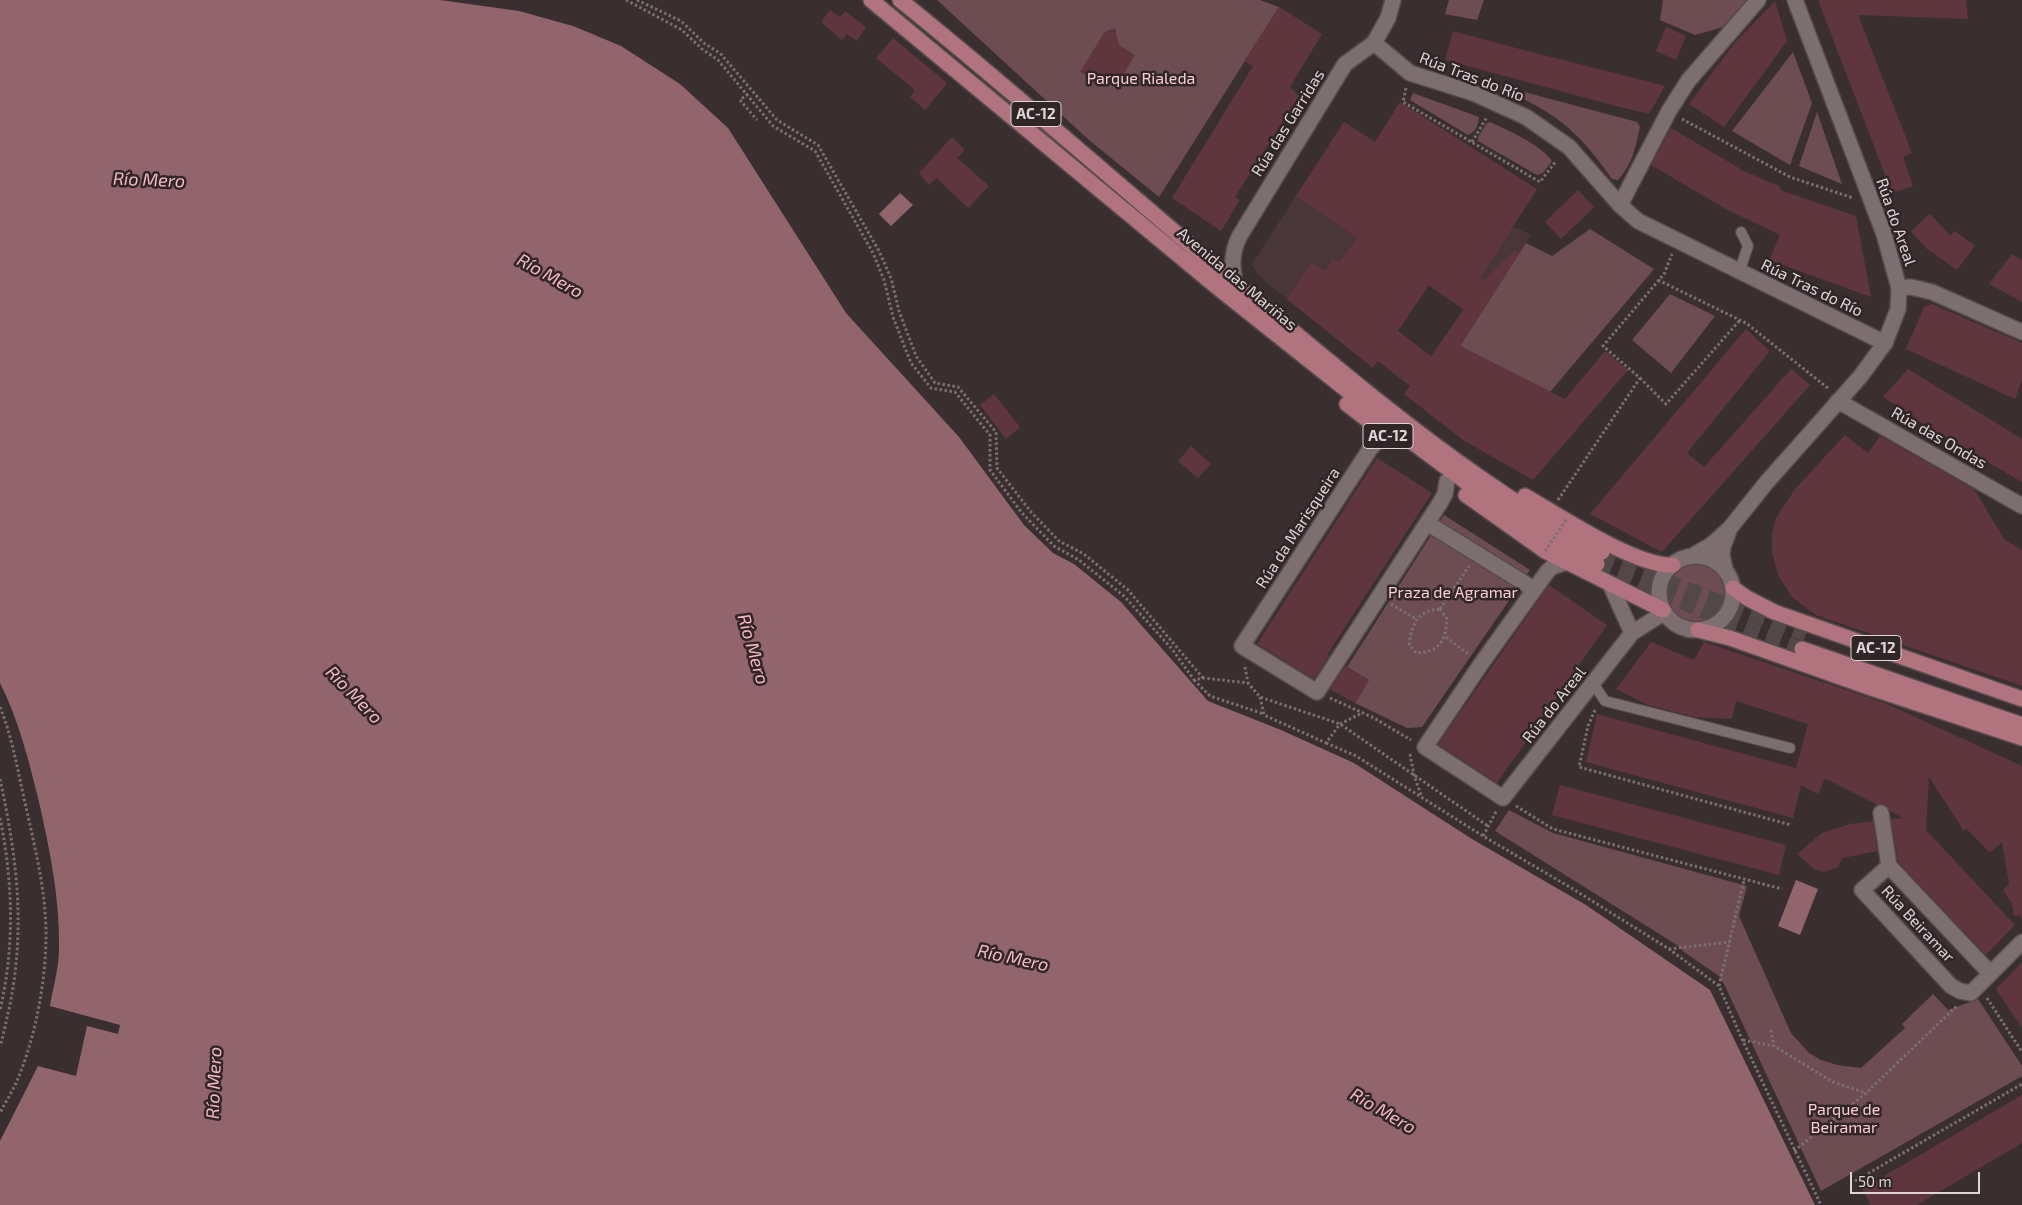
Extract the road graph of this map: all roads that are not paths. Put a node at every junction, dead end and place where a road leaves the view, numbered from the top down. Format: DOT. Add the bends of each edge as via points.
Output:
graph roads {
  1 [pos="871,0"];
  2 [pos="900,0"];
  3 [pos="1393,0"];
  4 [pos="1758,0"];
  5 [pos="1795,0"];
  6 [pos="1374,42"];
  7 [pos="1620,205"];
  8 [pos="1141,223"];
  9 [pos="1170,229"];
  10 [pos="1741,232"];
  11 [pos="1739,272"];
  12 [pos="1234,275"];
  13 [pos="1898,288"];
  14 [pos="2022,332"];
  15 [pos="1885,343"];
  16 [pos="1838,401"];
  17 [pos="1389,436"];
  18 [pos="1447,481"];
  19 [pos="2022,506"];
  20 [pos="1427,523"];
  21 [pos="1730,528"];
  22 [pos="1692,556"];
  23 [pos="1567,562"];
  24 [pos="1672,565"];
  25 [pos="1725,569"];
  26 [pos="1610,584"];
  27 [pos="1733,588"];
  28 [pos="1533,591"];
  29 [pos="1664,611"];
  30 [pos="1698,630"];
  31 [pos="1632,634"];
  32 [pos="1806,634"];
  33 [pos="1802,649"];
  34 [pos="1593,683"];
  35 [pos="2022,699"];
  36 [pos="2022,710"];
  37 [pos="2022,725"];
  38 [pos="2022,738"];
  39 [pos="1790,748"];
  40 [pos="1881,813"];
  41 [pos="1890,866"];
  42 [pos="2022,942"];
  43 [pos="1990,973"];
  1 -- 8 [label="highway, Avenida das Mariñas / AC-12"];
  2 -- 9 [label="highway, Avenida das Mariñas / AC-12"];
  3 -- 6 [label="street, Rúa das Garridas" via="1388,18"];
  4 -- 7 [label="street" via="1688,81"];
  5 -- 13 [label="street, Rúa do Areal" via="1884,234"];
  6 -- 7 [label="street, Rúa Tras do Río" via="1410,73 1473,93 1526,117 1570,146"];
  6 -- 12 [label="street, Rúa das Garridas" via="1345,64 1239,237 1232,257"];
  7 -- 11 [label="street, Rúa Tras do Río" via="1638,221"];
  8 -- 9 [label="highway, Avenida das Mariñas / AC-12" via="1408,439 1486,497 1555,541 1599,558 1450,456 1328,361"];
  8 -- 17 [label="highway, AC-12" via="1213,292"];
  9 -- 12 [label="highway, AC-12"];
  10 -- 11 [label="lane" via="1748,246"];
  11 -- 15 [label="street, Rúa Tras do Río"];
  12 -- 24 [label="highway, AC-12" via="1474,464 1625,552 1655,564"];
  13 -- 14 [label="street" via="1911,287 1932,292"];
  13 -- 15 [label="street, Rúa do Areal" via="1898,309"];
  15 -- 16 [label="street, Rúa do Areal"];
  16 -- 19 [label="street, Rúa das Ondas"];
  16 -- 21 [label="street, Rúa do Areal"];
  17 -- 18 [label="highway, AC-12"];
  17 -- 20 [label="street, Rúa da Marisqueira" via="1377,441 1370,449 1242,646 1317,692"];
  18 -- 20 [label="street" via="1445,494"];
  18 -- 23 [label="highway, AC-12" via="1545,551"];
  20 -- 28 [label="street"];
  21 -- 22 [label="street, Rúa do Areal"];
  21 -- 25 [label="street, Rúa do Areal" via="1722,555"];
  22 -- 24 [label="street"];
  22 -- 25 [label="street" via="1710,559"];
  23 -- 26 [label="highway, AC-12"];
  23 -- 28 [label="street" via="1552,567"];
  24 -- 29 [label="street" via="1660,588"];
  25 -- 27 [label="street"];
  26 -- 29 [label="highway, AC-12"];
  26 -- 31 [label="street"];
  27 -- 30 [label="street" via="1732,603 1725,616 1713,626"];
  27 -- 35 [label="highway, AC-12" via="1774,612"];
  28 -- 34 [label="street, Rúa do Areal" via="1425,747 1503,798"];
  29 -- 30 [label="street" via="1678,625"];
  29 -- 31 [label="street, Rúa do Areal"];
  30 -- 38 [label="highway, AC-12" via="1730,638"];
  31 -- 34 [label="street, Rúa do Areal"];
  32 -- 36 [label="highway, AC-12"];
  33 -- 37 [label="highway, AC-12"];
  34 -- 39 [label="lane" via="1605,700"];
  40 -- 41 [label="street, Rúa Beiramar"];
  41 -- 43 [label="street, Rúa Beiramar"];
  41 -- 43 [label="street, Rúa Beiramar" via="1862,890 1951,986 1960,991 1975,989"];
  42 -- 43 [label="street"];
}
